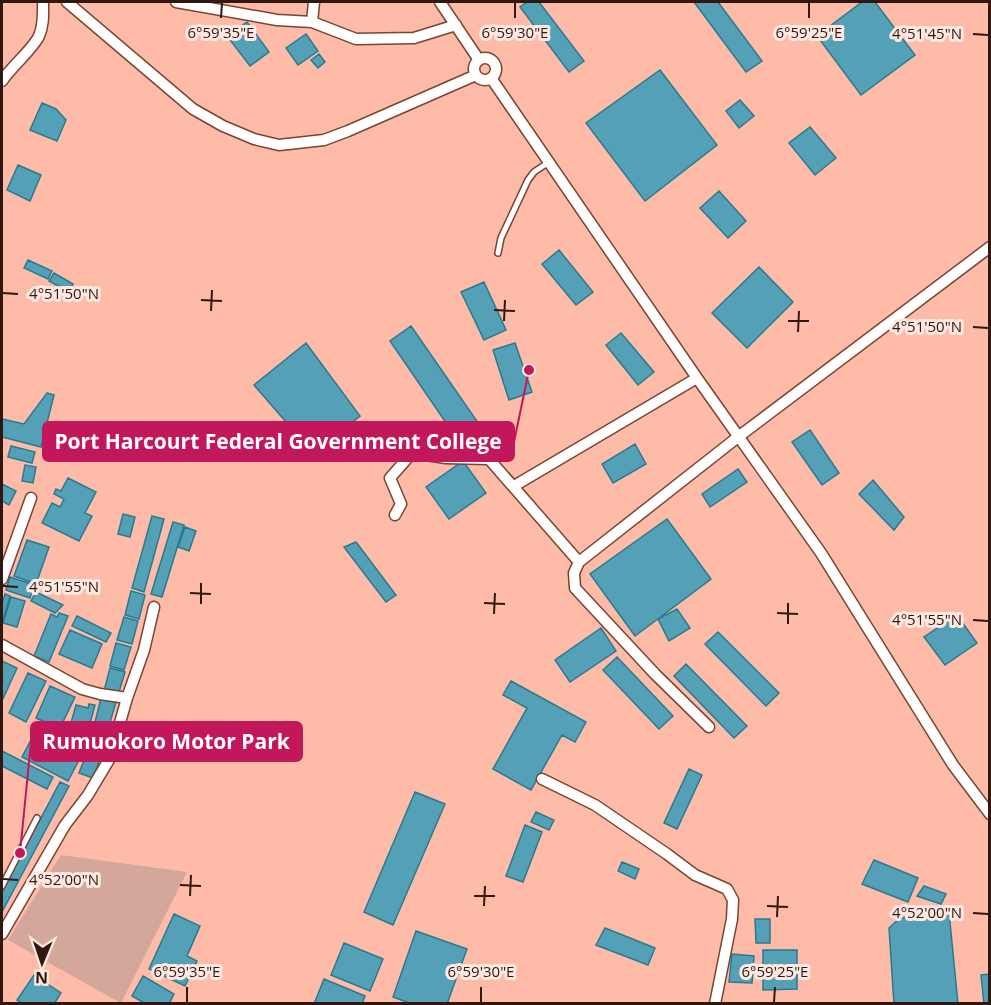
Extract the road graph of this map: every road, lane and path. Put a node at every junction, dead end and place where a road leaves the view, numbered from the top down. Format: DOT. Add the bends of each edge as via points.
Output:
graph roads {
  1 [pos="43,2"];
  2 [pos="67,2"];
  3 [pos="176,2"];
  4 [pos="314,2"];
  5 [pos="440,2"];
  6 [pos="312,22"];
  7 [pos="456,25"];
  8 [pos="479,60"];
  9 [pos="476,75"];
  10 [pos="491,78"];
  11 [pos="2,81"];
  12 [pos="549,162"];
  13 [pos="990,247"];
  14 [pos="498,253"];
  15 [pos="697,378"];
  16 [pos="738,437"];
  17 [pos="514,486"];
  18 [pos="31,498"];
  19 [pos="395,515"];
  20 [pos="579,562"];
  21 [pos="2,579"];
  22 [pos="154,607"];
  23 [pos="2,645"];
  24 [pos="127,698"];
  25 [pos="709,727"];
  26 [pos="542,779"];
  27 [pos="990,814"];
  28 [pos="37,818"];
  29 [pos="2,886"];
  30 [pos="2,934"];
  31 [pos="715,1004"];
  1 -- 11 [label="street" via="38,39"];
  2 -- 9 [label="street" via="193,109 254,139 279,145 324,140"];
  3 -- 6 [label="street" via="277,20"];
  4 -- 6 [label="street"];
  5 -- 7 [label="street"];
  6 -- 7 [label="street" via="357,39 414,38"];
  7 -- 8 [label="street"];
  8 -- 9 [label="street" via="474,67"];
  8 -- 10 [label="street" via="487,58 494,63 496,71"];
  9 -- 10 [label="street" via="483,80"];
  10 -- 12 [label="street"];
  12 -- 14 [label="lane" via="528,180"];
  12 -- 15 [label="street"];
  13 -- 16 [label="street"];
  15 -- 16 [label="street"];
  15 -- 17 [label="street"];
  16 -- 20 [label="street"];
  16 -- 27 [label="street" via="821,553 953,765"];
  17 -- 19 [label="street" via="489,459 412,453 390,478 401,504"];
  17 -- 20 [label="street"];
  18 -- 21 [label="street"];
  20 -- 25 [label="street" via="574,573 575,588"];
  22 -- 24 [label="street"];
  23 -- 24 [label="street" via="82,689"];
  24 -- 30 [label="street" via="110,758 65,825"];
  26 -- 31 [label="street" via="595,805 694,875 727,889 733,900 732,920"];
  28 -- 29 [label="lane"];
}
